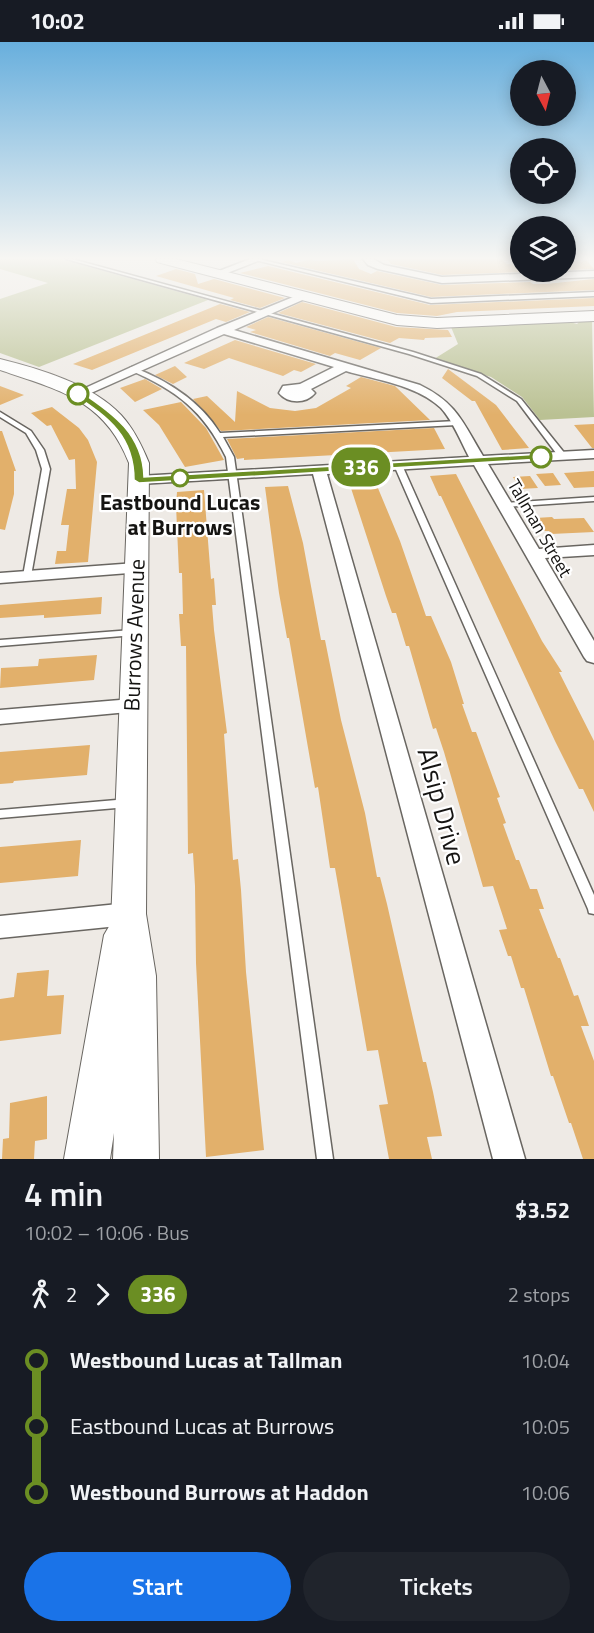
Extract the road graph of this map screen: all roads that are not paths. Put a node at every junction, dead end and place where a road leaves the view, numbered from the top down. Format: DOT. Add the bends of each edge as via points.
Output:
graph roads {
  1 [pos="256,311"];
  2 [pos="267,311"];
  3 [pos="359,311"];
  4 [pos="263,313"];
  5 [pos="593,316"];
  6 [pos="221,330"];
  7 [pos="0,364"];
  8 [pos="344,367"];
  9 [pos="132,369"];
  10 [pos="303,388"];
  11 [pos="78,394"];
  12 [pos="0,414"];
  13 [pos="457,423"];
  14 [pos="220,435"];
  15 [pos="594,453"];
  16 [pos="562,455"];
  17 [pos="478,460"];
  18 [pos="398,465"];
  19 [pos="319,470"];
  20 [pos="231,475"];
  21 [pos="139,480"];
  22 [pos="594,499"];
  23 [pos="506,505"];
  24 [pos="594,550"];
  25 [pos="533,554"];
  26 [pos="136,568"];
  27 [pos="27,576"];
  28 [pos="0,578"];
  29 [pos="134,633"];
  30 [pos="0,643"];
  31 [pos="594,657"];
  32 [pos="132,706"];
  33 [pos="0,717"];
  34 [pos="130,803"];
  35 [pos="0,814"];
  36 [pos="594,909"];
  37 [pos="128,914"];
  38 [pos="0,927"];
  39 [pos="87,1159"];
  40 [pos="136,1159"];
  41 [pos="325,1159"];
  42 [pos="509,1159"];
  1 -- 4 [label="lane"];
  2 -- 4 [label="street"];
  3 -- 5 [label="street" via="410,322"];
  4 -- 6 [label="street"];
  4 -- 16 [label="lane" via="479,375 519,400"];
  6 -- 8 [label="street, Tallman Street"];
  6 -- 9 [label="street"];
  7 -- 11 [label="street, Burrows Avenue"];
  8 -- 10 [label="street"];
  8 -- 13 [label="street, Tallman Street" via="426,392 443,402"];
  9 -- 11 [label="street"];
  9 -- 14 [label="lane" via="187,398"];
  11 -- 21 [label="street, Burrows Avenue" via="111,416 125,432 139,463"];
  12 -- 27 [label="lane" via="29,432 46,470"];
  13 -- 14 [label="lane"];
  13 -- 17 [label="street, Tallman Street"];
  14 -- 20 [label="lane" via="230,457"];
  15 -- 16 [label="street"];
  16 -- 17 [label="street"];
  17 -- 18 [label="street"];
  17 -- 23 [label="street, Tallman Street"];
  18 -- 19 [label="street"];
  18 -- 36 [label="lane"];
  19 -- 20 [label="street"];
  19 -- 42 [label="street, Alsip Drive"];
  20 -- 21 [label="street"];
  20 -- 41 [label="lane"];
  21 -- 26 [label="street, Burrows Avenue"];
  22 -- 23 [label="lane"];
  23 -- 25 [label="street, Tallman Street"];
  24 -- 25 [label="street"];
  25 -- 31 [label="street, Tallman Street"];
  26 -- 27 [label="street"];
  26 -- 29 [label="street, Burrows Avenue"];
  27 -- 28 [label="street"];
  29 -- 30 [label="lane"];
  29 -- 32 [label="street, Burrows Avenue"];
  32 -- 33 [label="street"];
  32 -- 34 [label="street, Burrows Avenue"];
  34 -- 35 [label="lane"];
  34 -- 37 [label="street, Burrows Avenue"];
  37 -- 38 [label="street"];
  37 -- 39 [label="street, Burrows Avenue"];
  37 -- 40 [label="street, Burrows Avenue" via="136,976"];
}
